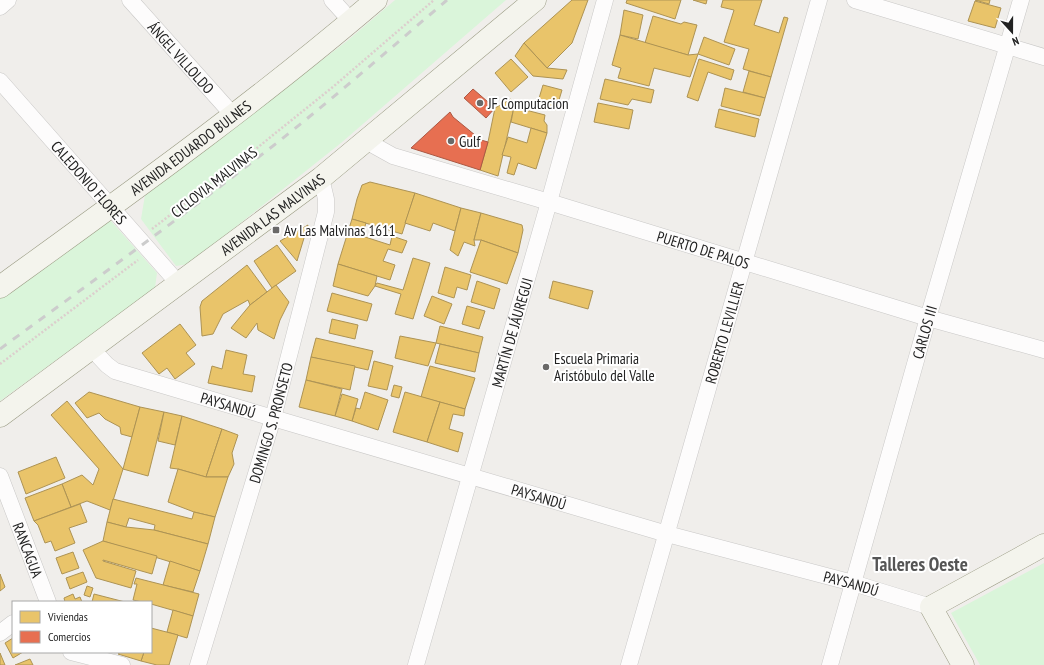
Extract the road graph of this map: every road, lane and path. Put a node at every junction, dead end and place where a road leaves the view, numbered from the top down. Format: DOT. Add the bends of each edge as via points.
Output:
graph roads {
  1 [pos="8,0"];
  2 [pos="130,0"];
  3 [pos="332,0"];
  4 [pos="376,0"];
  5 [pos="434,0"];
  6 [pos="535,0"];
  7 [pos="605,0"];
  8 [pos="819,0"];
  9 [pos="855,0"];
  10 [pos="1021,0"];
  11 [pos="0,7"];
  12 [pos="351,21"];
  13 [pos="1008,46"];
  14 [pos="1044,57"];
  15 [pos="0,81"];
  16 [pos="233,115"];
  17 [pos="366,141"];
  18 [pos="321,178"];
  19 [pos="549,202"];
  20 [pos="111,206"];
  21 [pos="144,244"];
  22 [pos="745,262"];
  23 [pos="178,283"];
  24 [pos="0,288"];
  25 [pos="928,318"];
  26 [pos="92,349"];
  27 [pos="1044,350"];
  28 [pos="0,364"];
  29 [pos="0,416"];
  30 [pos="273,418"];
  31 [pos="0,476"];
  32 [pos="471,476"];
  33 [pos="667,534"];
  34 [pos="1044,545"];
  35 [pos="853,583"];
  36 [pos="45,600"];
  37 [pos="931,607"];
  38 [pos="12,624"];
  39 [pos="0,632"];
  40 [pos="67,653"];
  41 [pos="75,653"];
  42 [pos="72,665"];
  43 [pos="122,665"];
  44 [pos="198,665"];
  45 [pos="416,665"];
  46 [pos="629,665"];
  47 [pos="830,665"];
  48 [pos="963,665"];
  1 -- 11 [label="street"];
  2 -- 16 [label="street, ÁNGEL VILLOLDO"];
  3 -- 12 [label="street"];
  4 -- 12 [label="main road, AVENIDA EDUARDO BULNES"];
  5 -- 21 [label="path, CICLOVIA MALVINAS" via="263,144 148,232"];
  6 -- 17 [label="main road, AVENIDA LAS MALVINAS"];
  7 -- 19 [label="street, MARTÍN DE JÁUREGUI"];
  8 -- 22 [label="street, ROBERTO LEVILLIER"];
  9 -- 13 [label="street"];
  10 -- 13 [label="street, CARLOS III"];
  12 -- 16 [label="main road, AVENIDA EDUARDO BULNES"];
  13 -- 14 [label="street"];
  13 -- 25 [label="street, CARLOS III"];
  15 -- 20 [label="street, CALEDONIO FLORES"];
  16 -- 20 [label="main road, AVENIDA EDUARDO BULNES"];
  17 -- 18 [label="main road, AVENIDA LAS MALVINAS"];
  17 -- 19 [label="street, PUERTO DE PALOS" via="393,156"];
  18 -- 23 [label="main road, AVENIDA LAS MALVINAS"];
  18 -- 30 [label="street, DOMINGO S. PRONSETO" via="326,212"];
  19 -- 22 [label="street, PUERTO DE PALOS"];
  19 -- 32 [label="street, MARTÍN DE JÁUREGUI"];
  20 -- 21 [label="street, CALEDONIO FLORES"];
  20 -- 24 [label="main road, AVENIDA EDUARDO BULNES"];
  21 -- 23 [label="street, CALEDONIO FLORES"];
  21 -- 28 [label="path, CICLOVIA MALVINAS" via="137,262"];
  22 -- 25 [label="street, PUERTO DE PALOS"];
  22 -- 33 [label="street, ROBERTO LEVILLIER"];
  23 -- 26 [label="main road, AVENIDA LAS MALVINAS"];
  25 -- 27 [label="street, PUERTO DE PALOS"];
  25 -- 35 [label="street, CARLOS III"];
  26 -- 29 [label="main road, AVENIDA LAS MALVINAS"];
  26 -- 30 [label="street, PAYSANDÚ" via="115,371"];
  30 -- 32 [label="street, PAYSANDÚ"];
  30 -- 44 [label="street, DOMINGO S. PRONSETO"];
  31 -- 36 [label="street, RANCAGUA"];
  32 -- 33 [label="street, PAYSANDÚ"];
  32 -- 45 [label="street, MARTÍN DE JÁUREGUI"];
  33 -- 35 [label="street, PAYSANDÚ"];
  33 -- 46 [label="street, ROBERTO LEVILLIER"];
  34 -- 37 [label="main road"];
  35 -- 37 [label="street, PAYSANDÚ"];
  35 -- 47 [label="street, CARLOS III"];
  37 -- 48 [label="main road"];
  38 -- 39 [label="street"];
  40 -- 42 [label="street"];
  41 -- 43 [label="street"];
}
